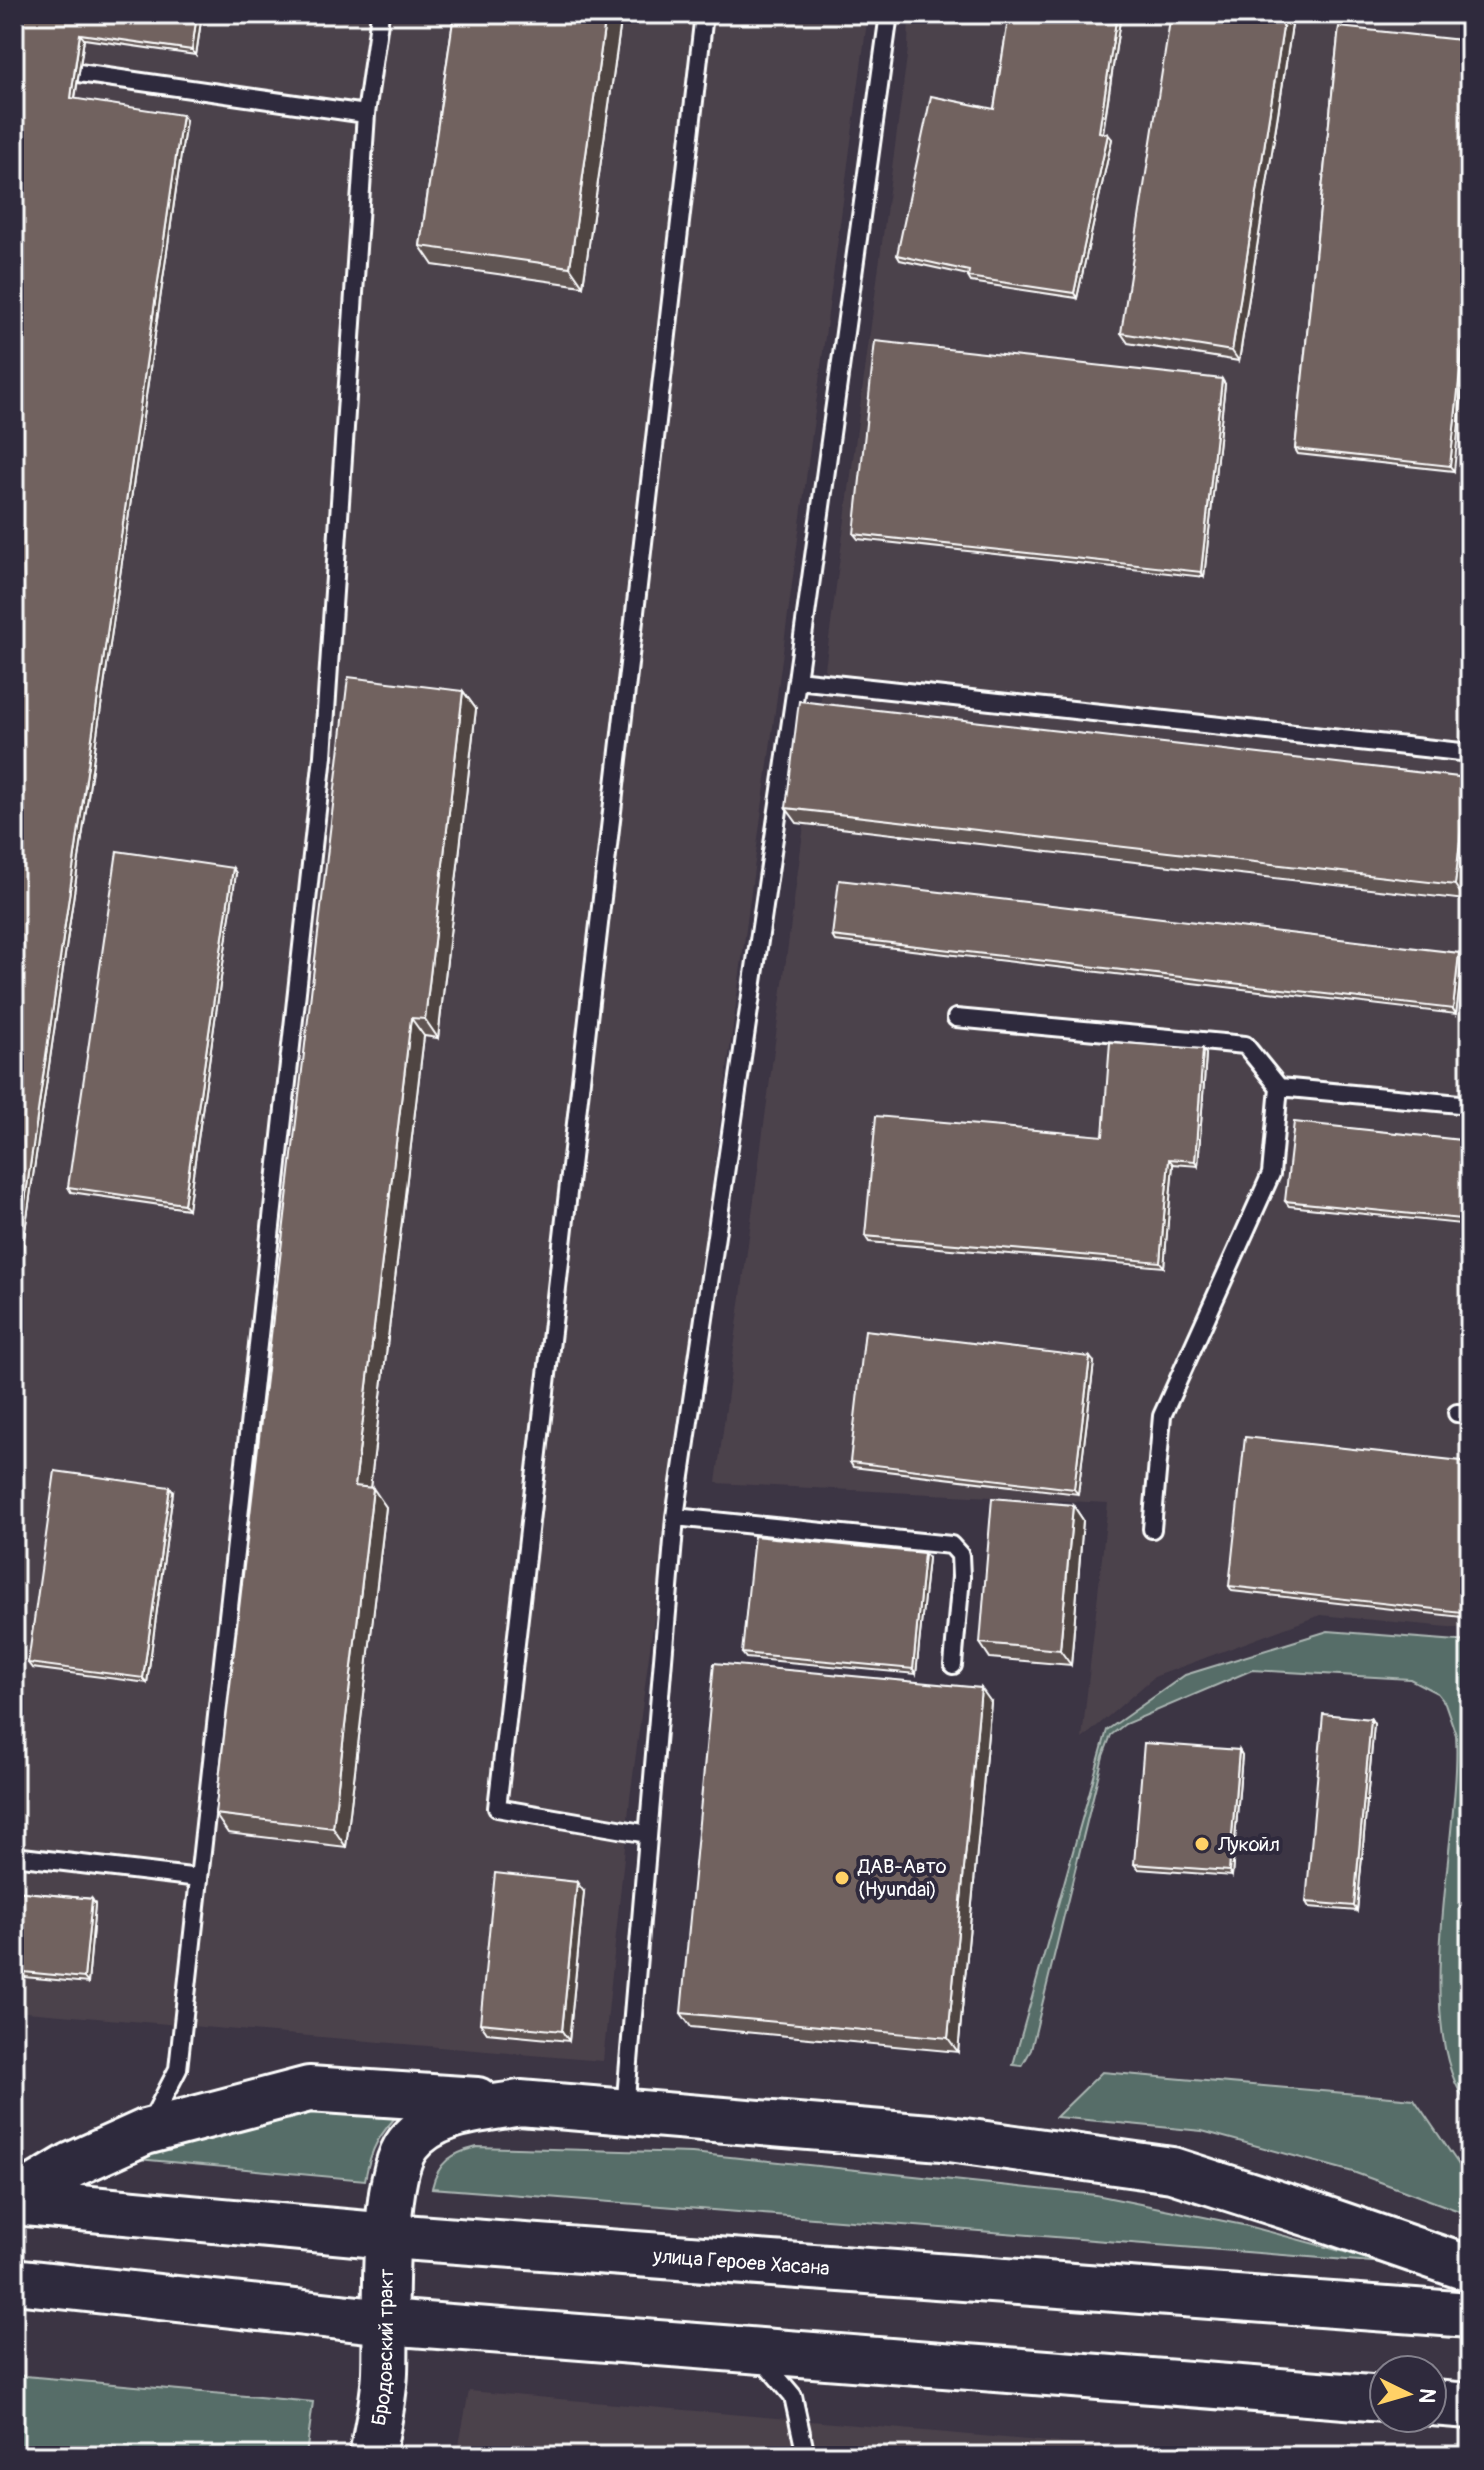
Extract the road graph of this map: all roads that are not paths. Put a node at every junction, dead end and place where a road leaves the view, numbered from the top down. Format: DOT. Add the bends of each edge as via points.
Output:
graph roads {
  1 [pos="380,14"];
  2 [pos="704,14"];
  3 [pos="889,14"];
  4 [pos="79,73"];
  5 [pos="366,114"];
  6 [pos="797,680"];
  7 [pos="1470,753"];
  8 [pos="956,1018"];
  9 [pos="1279,1087"];
  10 [pos="1470,1105"];
  11 [pos="675,1517"];
  12 [pos="1152,1529"];
  13 [pos="953,1665"];
  14 [pos="648,1834"];
  15 [pos="14,1856"];
  16 [pos="199,1878"];
  17 [pos="520,2103"];
  18 [pos="625,2112"];
  19 [pos="145,2132"];
  20 [pos="14,2201"];
  21 [pos="389,2236"];
  22 [pos="1470,2269"];
  23 [pos="14,2281"];
  24 [pos="1470,2315"];
  25 [pos="386,2322"];
  26 [pos="669,2344"];
  27 [pos="1368,2398"];
  28 [pos="802,2450"];
  29 [pos="372,2456"];
  1 -- 5 [label="lane"];
  2 -- 14 [label="lane" via="497,1808"];
  3 -- 6 [label="lane"];
  4 -- 5 [label="lane"];
  5 -- 16 [label="lane" via="323,756"];
  6 -- 7 [label="lane"];
  6 -- 11 [label="lane"];
  8 -- 9 [label="lane" via="1245,1045"];
  9 -- 10 [label="lane"];
  9 -- 12 [label="lane" via="1271,1174 1162,1416"];
  11 -- 13 [label="lane" via="951,1545 960,1555 961,1577"];
  11 -- 14 [label="lane"];
  14 -- 18 [label="lane"];
  15 -- 16 [label="lane"];
  16 -- 19 [label="lane" via="178,2069"];
  17 -- 18 [label="main road"];
  17 -- 19 [label="main road" via="309,2089"];
  17 -- 21 [label="main road, Бродовский тракт" via="432,2123 407,2145 393,2178"];
  18 -- 22 [label="main road" via="942,2138 1172,2170"];
  19 -- 20 [label="main road" via="72,2165"];
  20 -- 21 [label="main road, улица Героев Хасана"];
  21 -- 24 [label="main road, улица Героев Хасана"];
  21 -- 25 [label="main road, Бродовский тракт"];
  23 -- 25 [label="main road"];
  25 -- 26 [label="main road"];
  25 -- 29 [label="main road, Бродовский тракт" via="385,2376"];
  26 -- 27 [label="main road"];
  26 -- 28 [label="lane" via="766,2364 793,2396"];
}
